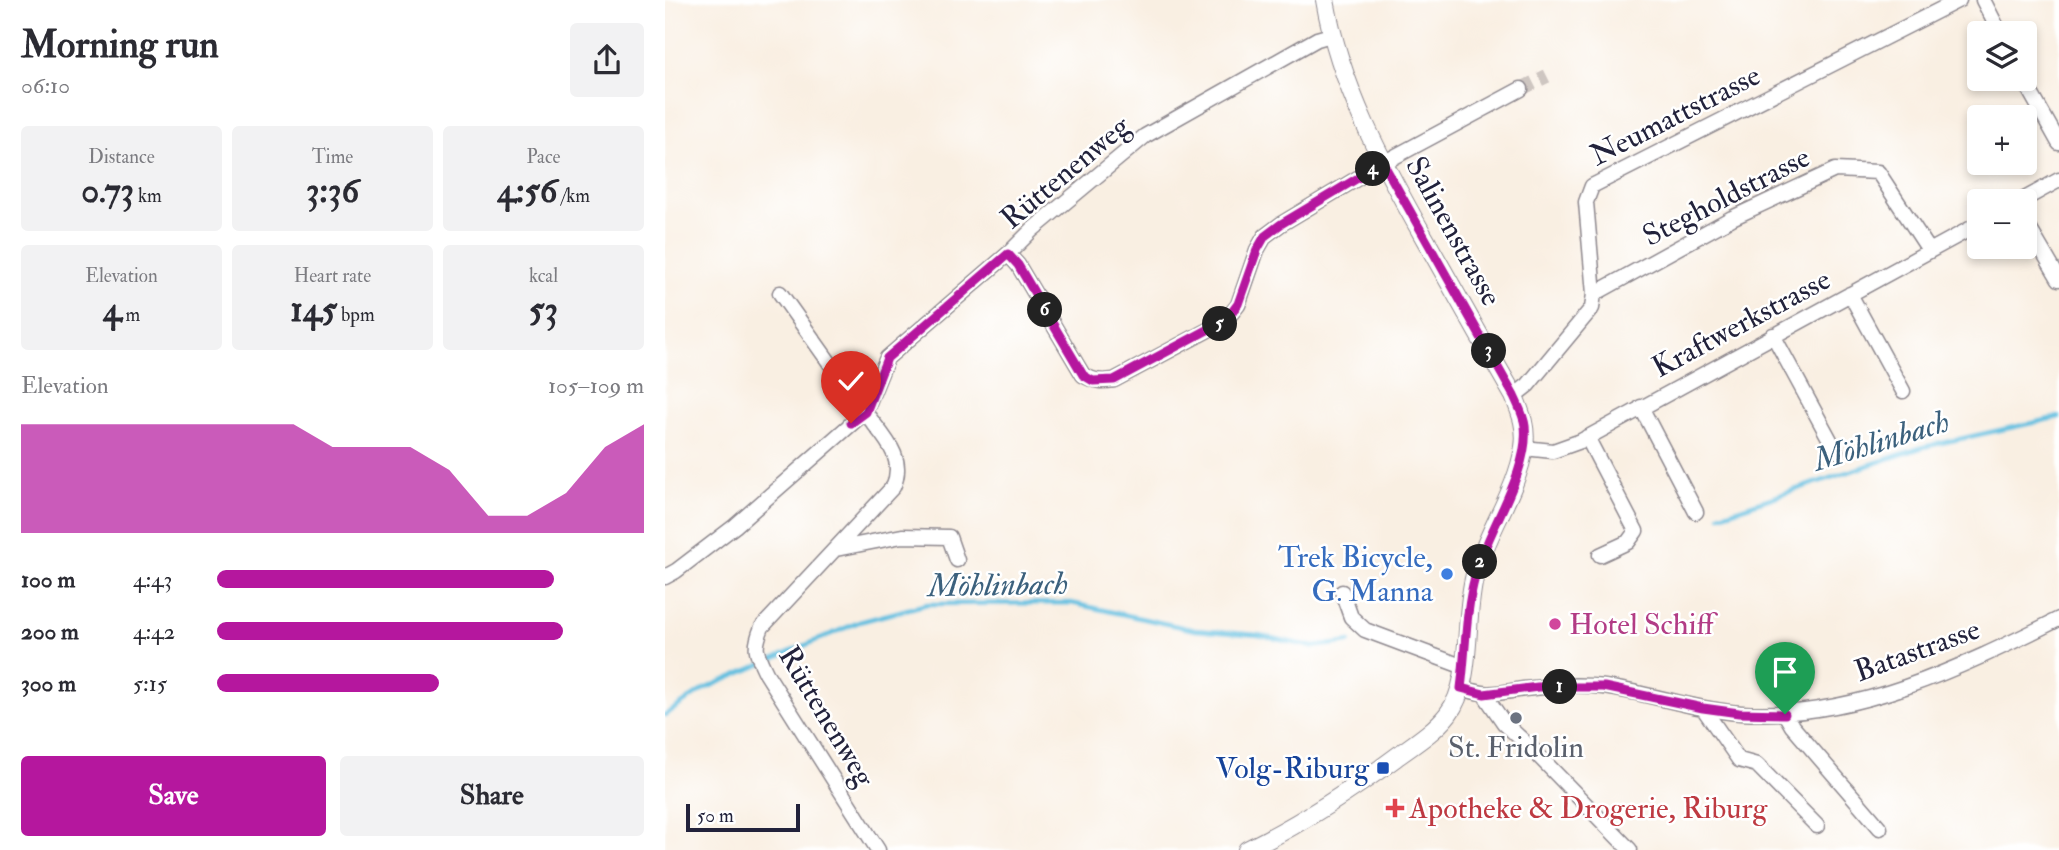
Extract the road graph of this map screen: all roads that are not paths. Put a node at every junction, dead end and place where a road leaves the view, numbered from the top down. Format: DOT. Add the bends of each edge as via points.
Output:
graph roads {
  1 [pos="1325,0"];
  2 [pos="1959,0"];
  3 [pos="1983,0"];
  4 [pos="1994,21"];
  5 [pos="1331,35"];
  6 [pos="1521,89"];
  7 [pos="2030,91"];
  8 [pos="2059,143"];
  9 [pos="1383,163"];
  10 [pos="2059,180"];
  11 [pos="2037,192"];
  12 [pos="1967,230"];
  13 [pos="2037,241"];
  14 [pos="1929,250"];
  15 [pos="1008,254"];
  16 [pos="2059,279"];
  17 [pos="780,293"];
  18 [pos="1594,294"];
  19 [pos="1850,294"];
  20 [pos="1773,335"];
  21 [pos="1903,391"];
  22 [pos="871,395"];
  23 [pos="1514,396"];
  24 [pos="1641,407"];
  25 [pos="866,412"];
  26 [pos="1587,437"];
  27 [pos="1524,448"];
  28 [pos="1836,450"];
  29 [pos="1696,512"];
  30 [pos="836,549"];
  31 [pos="1600,555"];
  32 [pos="957,560"];
  33 [pos="665,577"];
  34 [pos="1342,592"];
  35 [pos="2059,619"];
  36 [pos="1464,667"];
  37 [pos="1461,688"];
  38 [pos="1484,694"];
  39 [pos="1703,708"];
  40 [pos="1785,714"];
  41 [pos="1817,826"];
  42 [pos="1880,828"];
  43 [pos="878,850"];
  44 [pos="1247,850"];
  45 [pos="1630,850"];
  1 -- 5 [label="street, Salinenstrasse"];
  2 -- 18 [label="street, Neumattstrasse" via="1592,186 1586,202"];
  3 -- 4 [label="street"];
  5 -- 9 [label="street, Salinenstrasse" via="1351,96"];
  5 -- 15 [label="street, Rüttenenweg" via="1146,136"];
  6 -- 9 [label="street"];
  7 -- 8 [label="street"];
  9 -- 15 [label="street" via="1265,236 1238,304 1226,320 1114,380 1093,381 1083,375"];
  9 -- 23 [label="street, Salinenstrasse"];
  10 -- 11 [label="street"];
  12 -- 14 [label="street, Kraftwerkstrasse"];
  13 -- 16 [label="street"];
  14 -- 18 [label="street, Stegholdstrasse" via="1878,172 1835,170 1732,218"];
  14 -- 19 [label="street, Kraftwerkstrasse"];
  15 -- 22 [label="street, Rüttenenweg" via="887,358"];
  17 -- 22 [label="street" via="844,383"];
  18 -- 23 [label="street" via="1585,318"];
  19 -- 20 [label="street, Kraftwerkstrasse"];
  19 -- 21 [label="street"];
  20 -- 24 [label="street, Kraftwerkstrasse"];
  20 -- 28 [label="street"];
  22 -- 25 [label="street, Rüttenenweg"];
  23 -- 27 [label="street, Salinenstrasse" via="1525,424"];
  24 -- 26 [label="street, Kraftwerkstrasse"];
  24 -- 29 [label="street"];
  25 -- 30 [label="street, Rüttenenweg" via="894,452 898,476"];
  25 -- 33 [label="street" via="735,526"];
  26 -- 27 [label="street, Kraftwerkstrasse" via="1553,451"];
  26 -- 31 [label="street" via="1636,531 1628,542"];
  27 -- 36 [label="street, Salinenstrasse" via="1475,575"];
  30 -- 32 [label="street" via="902,536 950,537"];
  30 -- 43 [label="street, Rüttenenweg" via="762,627 755,643 763,667"];
  34 -- 36 [label="street" via="1351,617 1365,630"];
  35 -- 40 [label="street, Batastrasse" via="1973,661 1879,696"];
  36 -- 37 [label="street, Salinenstrasse"];
  37 -- 38 [label="street, Batastrasse"];
  37 -- 44 [label="street" via="1448,714 1427,735 1319,811"];
  38 -- 39 [label="street, Batastrasse" via="1538,687 1604,687"];
  38 -- 45 [label="street" via="1504,723"];
  39 -- 40 [label="street, Batastrasse"];
  39 -- 41 [label="street" via="1739,760 1757,765"];
  40 -- 42 [label="street"];
}
